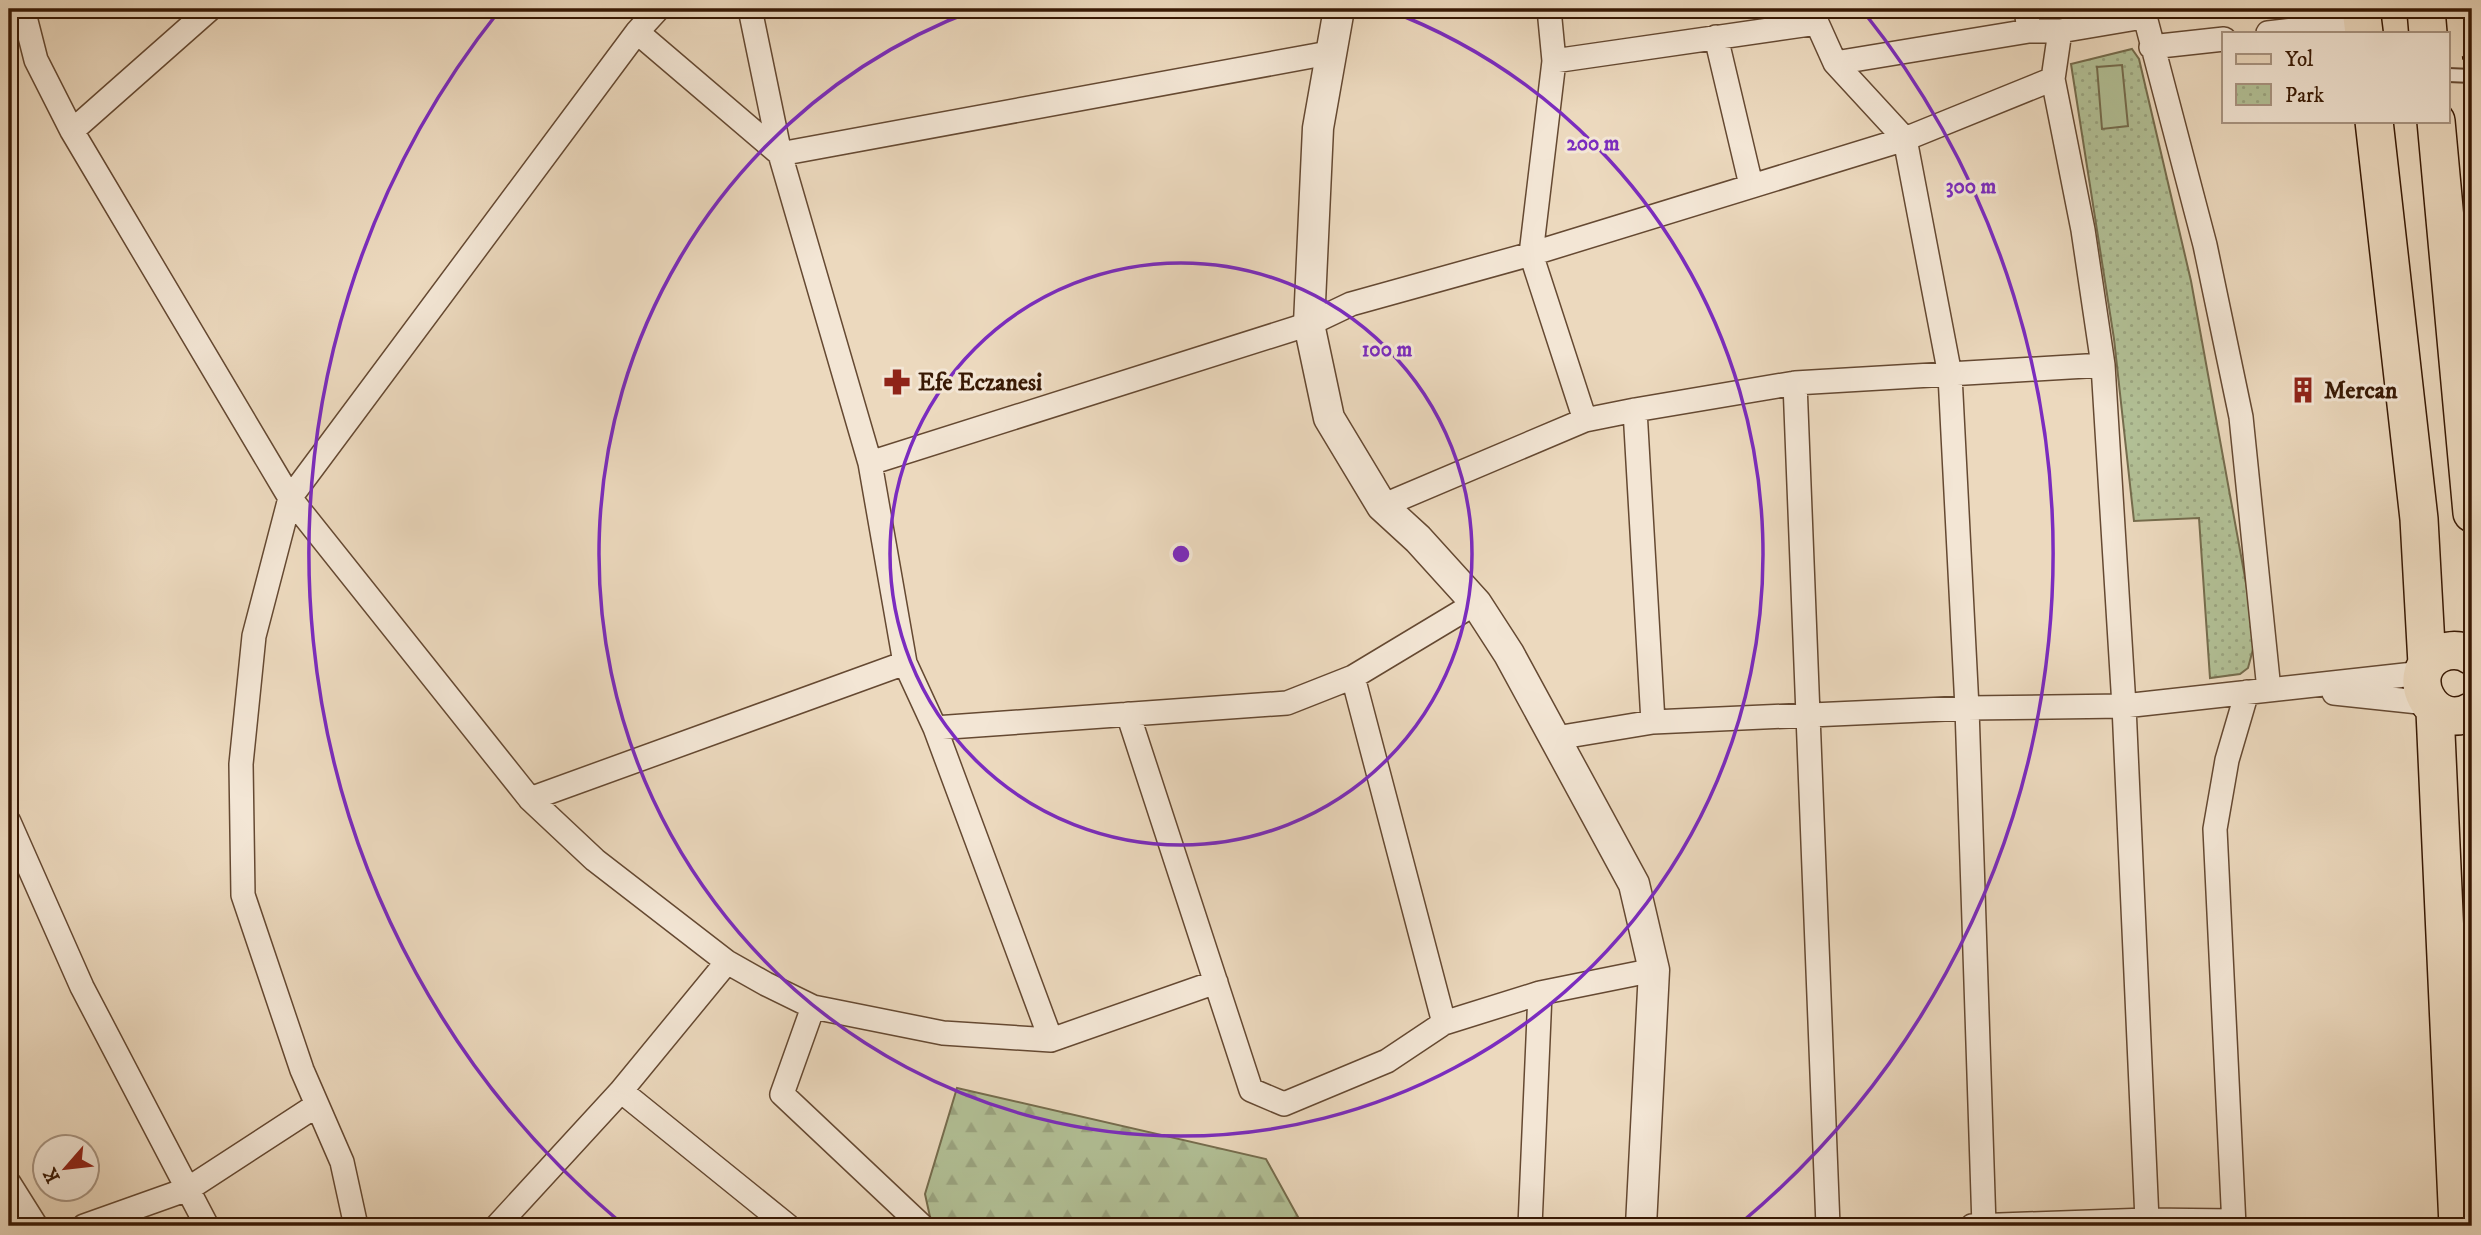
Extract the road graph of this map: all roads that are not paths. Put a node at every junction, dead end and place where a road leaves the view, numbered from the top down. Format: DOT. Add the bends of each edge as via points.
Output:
graph roads {
  1 [pos="23,9"];
  2 [pos="210,9"];
  3 [pos="658,9"];
  4 [pos="750,9"];
  5 [pos="1339,9"];
  6 [pos="1549,9"];
  7 [pos="2426,9"];
  8 [pos="2143,13"];
  9 [pos="1816,16"];
  10 [pos="2027,20"];
  11 [pos="2362,21"];
  12 [pos="2060,31"];
  13 [pos="637,32"];
  14 [pos="2276,32"];
  15 [pos="2428,32"];
  16 [pos="1716,37"];
  17 [pos="2222,39"];
  18 [pos="2151,47"];
  19 [pos="1334,52"];
  20 [pos="1555,61"];
  21 [pos="1835,63"];
  22 [pos="2450,75"];
  23 [pos="2053,79"];
  24 [pos="2472,82"];
  25 [pos="2374,122"];
  26 [pos="2436,122"];
  27 [pos="72,131"];
  28 [pos="1905,139"];
  29 [pos="780,154"];
  30 [pos="1751,185"];
  31 [pos="1531,254"];
  32 [pos="1309,324"];
  33 [pos="2103,366"];
  34 [pos="1950,375"];
  35 [pos="1795,383"];
  36 [pos="1635,410"];
  37 [pos="1585,420"];
  38 [pos="2469,430"];
  39 [pos="870,463"];
  40 [pos="290,498"];
  41 [pos="1382,506"];
  42 [pos="2472,513"];
  43 [pos="1476,603"];
  44 [pos="2472,656"];
  45 [pos="905,663"];
  46 [pos="1353,677"];
  47 [pos="2428,688"];
  48 [pos="2293,689"];
  49 [pos="2258,691"];
  50 [pos="2124,706"];
  51 [pos="1967,708"];
  52 [pos="2472,711"];
  53 [pos="1128,714"];
  54 [pos="1807,715"];
  55 [pos="1653,722"];
  56 [pos="935,727"];
  57 [pos="1556,737"];
  58 [pos="530,799"];
  59 [pos="9,822"];
  60 [pos="727,962"];
  61 [pos="1654,970"];
  62 [pos="1216,982"];
  63 [pos="1540,993"];
  64 [pos="813,1007"];
  65 [pos="1444,1023"];
  66 [pos="1051,1040"];
  67 [pos="621,1091"];
  68 [pos="317,1105"];
  69 [pos="9,1182"];
  70 [pos="188,1189"];
  71 [pos="349,1191"];
  72 [pos="2147,1220"];
  73 [pos="2234,1223"];
  74 [pos="36,1226"];
  75 [pos="84,1226"];
  76 [pos="207,1226"];
  77 [pos="338,1226"];
  78 [pos="356,1226"];
  79 [pos="497,1226"];
  80 [pos="788,1226"];
  81 [pos="922,1226"];
  82 [pos="1530,1226"];
  83 [pos="1641,1226"];
  84 [pos="1828,1226"];
  85 [pos="1980,1226"];
  86 [pos="2458,1226"];
  1 -- 27 [label="street" via="36,60"];
  2 -- 27 [label="street"];
  3 -- 13 [label="street"];
  4 -- 29 [label="street"];
  5 -- 19 [label="street"];
  6 -- 20 [label="street"];
  7 -- 15 [label="main road"];
  8 -- 12 [label="street"];
  8 -- 18 [label="street"];
  9 -- 16 [label="street"];
  9 -- 21 [label="street"];
  10 -- 12 [label="street"];
  10 -- 21 [label="street"];
  11 -- 14 [label="street"];
  12 -- 23 [label="street"];
  13 -- 29 [label="street"];
  13 -- 40 [label="street"];
  16 -- 20 [label="street"];
  16 -- 30 [label="street"];
  17 -- 18 [label="street"];
  18 -- 49 [label="street" via="2205,245 2241,417"];
  19 -- 29 [label="street"];
  19 -- 32 [label="street" via="1318,128"];
  20 -- 31 [label="street"];
  21 -- 28 [label="street"];
  22 -- 24 [label="lane" via="2472,76"];
  23 -- 28 [label="street"];
  23 -- 33 [label="street" via="2083,230"];
  25 -- 47 [label="main road" via="2419,519"];
  26 -- 38 [label="main road"];
  27 -- 40 [label="street"];
  28 -- 30 [label="street"];
  28 -- 34 [label="street"];
  29 -- 39 [label="street"];
  30 -- 31 [label="street"];
  31 -- 32 [label="street" via="1351,304"];
  31 -- 37 [label="street"];
  32 -- 39 [label="street"];
  32 -- 41 [label="street" via="1329,418"];
  33 -- 34 [label="street"];
  33 -- 50 [label="street"];
  34 -- 35 [label="street"];
  34 -- 51 [label="street"];
  35 -- 36 [label="street"];
  35 -- 54 [label="street"];
  36 -- 37 [label="street"];
  36 -- 55 [label="street"];
  37 -- 41 [label="street"];
  38 -- 42 [label="main road"];
  39 -- 45 [label="street"];
  40 -- 58 [label="street"];
  40 -- 68 [label="street" via="254,636 241,764 243,895"];
  41 -- 43 [label="street"];
  43 -- 46 [label="street"];
  43 -- 57 [label="street"];
  44 -- 47 [label="main road" via="2446,651"];
  45 -- 56 [label="street"];
  45 -- 58 [label="street"];
  46 -- 53 [label="street" via="1287,703"];
  46 -- 65 [label="street"];
  47 -- 48 [label="street"];
  47 -- 48 [label="street"];
  47 -- 52 [label="main road" via="2455,716"];
  47 -- 86 [label="main road"];
  48 -- 49 [label="street"];
  49 -- 50 [label="street"];
  49 -- 73 [label="street" via="2227,760 2215,829"];
  50 -- 51 [label="street"];
  50 -- 72 [label="street"];
  51 -- 54 [label="street"];
  51 -- 85 [label="street"];
  53 -- 56 [label="street"];
  53 -- 62 [label="street"];
  54 -- 55 [label="street"];
  54 -- 84 [label="street"];
  55 -- 57 [label="street"];
  56 -- 66 [label="street"];
  57 -- 61 [label="street" via="1634,884"];
  58 -- 60 [label="street" via="595,860"];
  59 -- 70 [label="street" via="82,987"];
  60 -- 64 [label="street"];
  60 -- 67 [label="street"];
  61 -- 63 [label="street"];
  61 -- 83 [label="street"];
  62 -- 65 [label="street" via="1251,1090 1284,1104 1387,1061"];
  62 -- 66 [label="street"];
  63 -- 65 [label="street"];
  63 -- 82 [label="street"];
  64 -- 66 [label="street" via="943,1032"];
  64 -- 81 [label="street" via="782,1094"];
  67 -- 79 [label="street"];
  67 -- 80 [label="street"];
  68 -- 70 [label="street"];
  68 -- 71 [label="street" via="342,1162"];
  69 -- 74 [label="street"];
  70 -- 75 [label="street"];
  70 -- 76 [label="street"];
  71 -- 77 [label="street"];
  71 -- 78 [label="street"];
  72 -- 73 [label="street"];
  72 -- 85 [label="street"];
}
